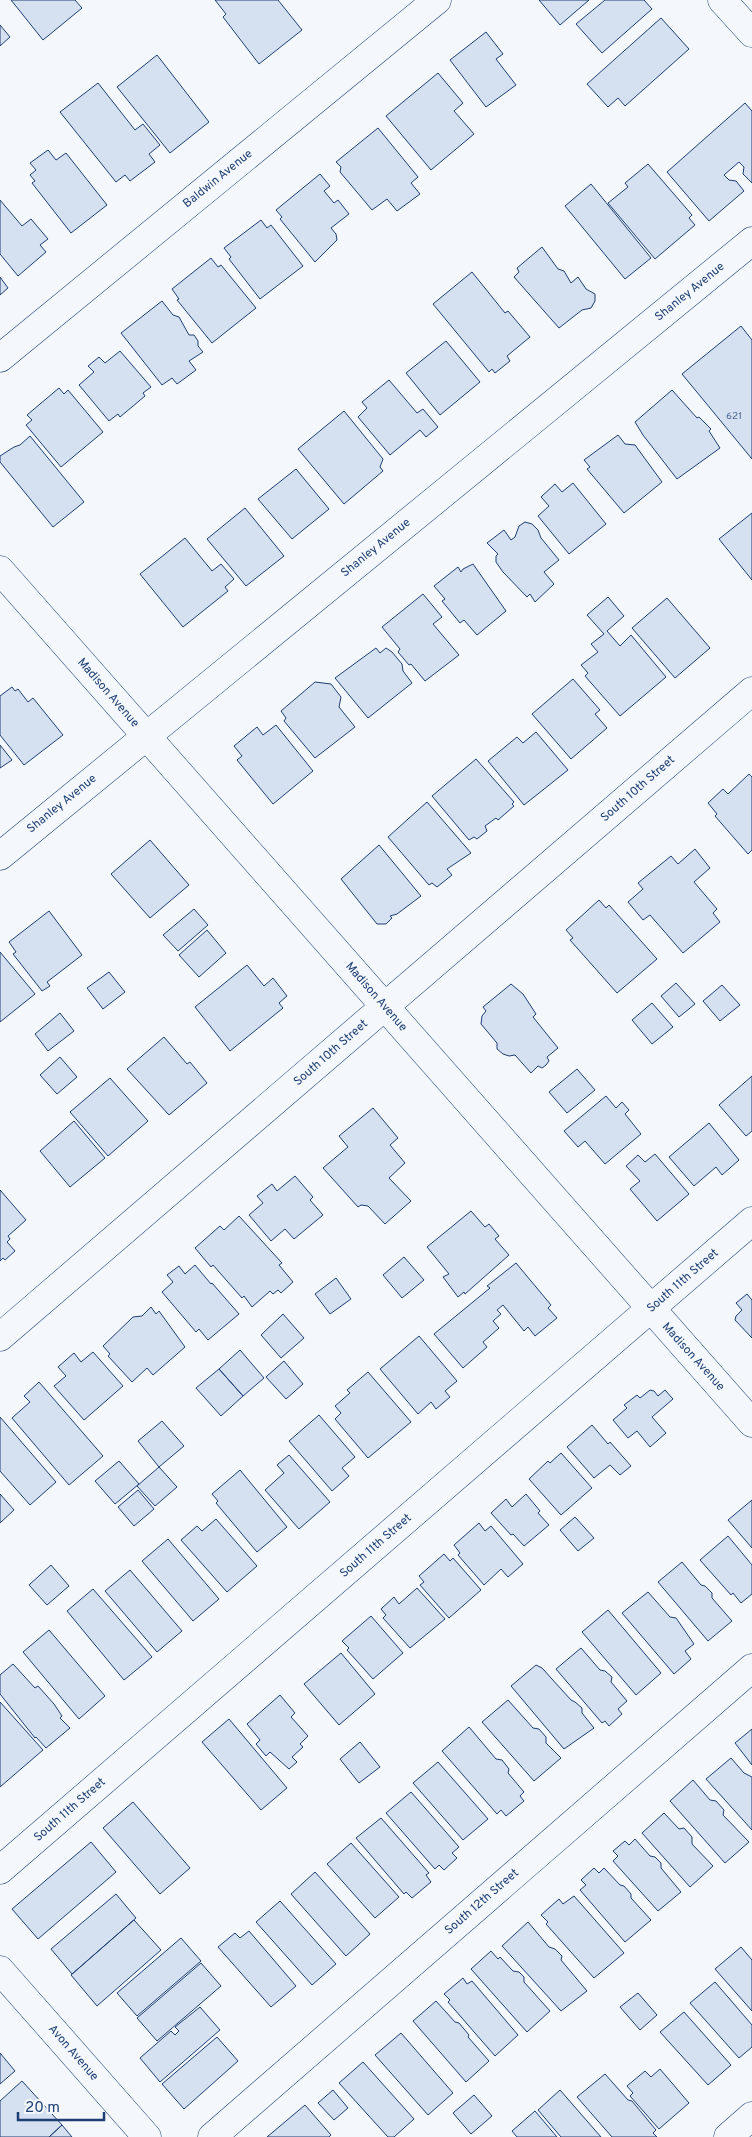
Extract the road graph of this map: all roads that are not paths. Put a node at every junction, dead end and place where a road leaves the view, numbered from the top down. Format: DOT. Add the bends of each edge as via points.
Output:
graph roads {
  1 [pos="437,0"];
  2 [pos="722,0"];
  3 [pos="752,33"];
  4 [pos="752,241"];
  5 [pos="0,358"];
  6 [pos="0,570"];
  7 [pos="752,691"];
  8 [pos="145,736"];
  9 [pos="0,856"];
  10 [pos="385,1006"];
  11 [pos="752,1221"];
  12 [pos="651,1309"];
  13 [pos="0,1337"];
  14 [pos="752,1423"];
  15 [pos="752,1668"];
  16 [pos="0,1870"];
  17 [pos="0,1970"];
  18 [pos="752,2116"];
  19 [pos="147,2137"];
  20 [pos="212,2137"];
  21 [pos="728,2137"];
  1 -- 5 [label="street, Baldwin Avenue"];
  2 -- 3 [label="street"];
  4 -- 8 [label="street, Shanley Avenue"];
  6 -- 8 [label="street, Madison Avenue"];
  7 -- 10 [label="street, South 10th Street"];
  8 -- 9 [label="street, Shanley Avenue"];
  8 -- 10 [label="street, Madison Avenue"];
  10 -- 12 [label="street, Madison Avenue"];
  10 -- 13 [label="street, South 10th Street"];
  11 -- 12 [label="street, South 11th Street"];
  12 -- 14 [label="street, Madison Avenue"];
  12 -- 16 [label="street, South 11th Street"];
  15 -- 20 [label="street, South 12th Street"];
  17 -- 19 [label="street, Avon Avenue"];
  18 -- 21 [label="street"];
}
